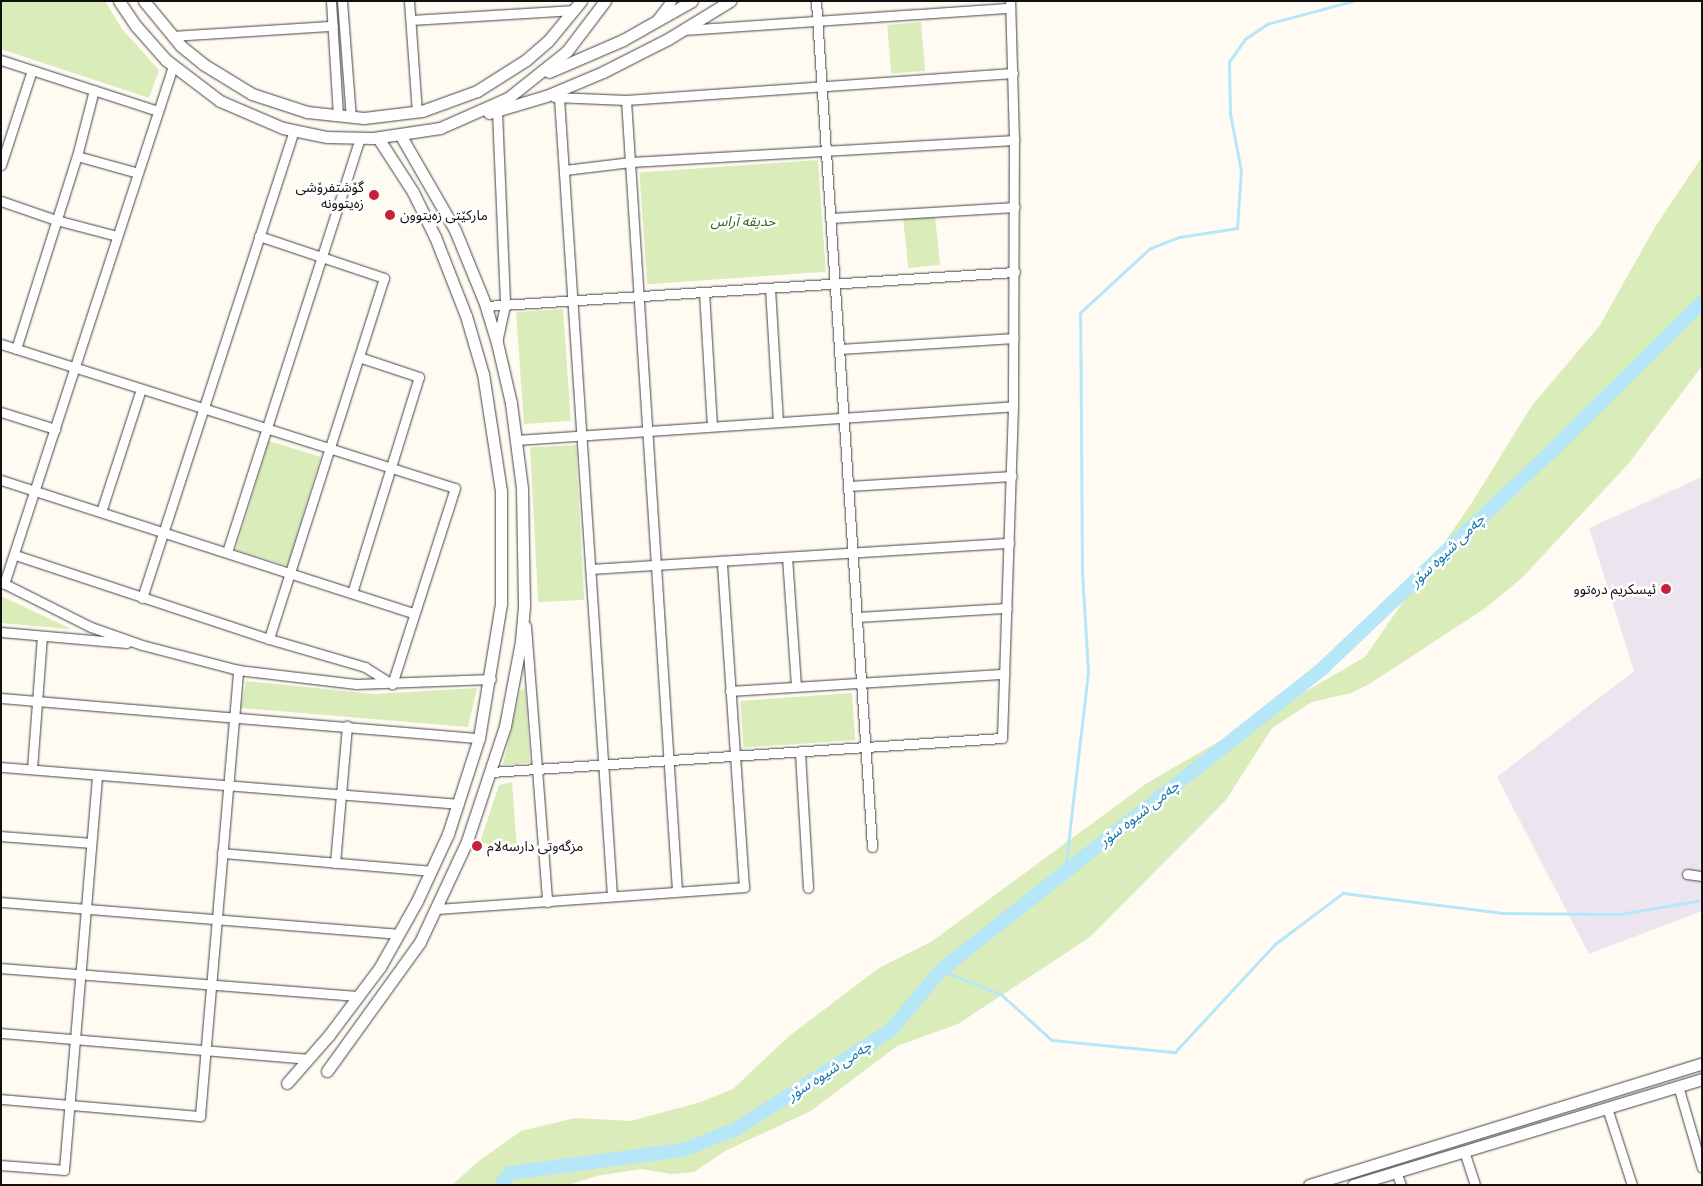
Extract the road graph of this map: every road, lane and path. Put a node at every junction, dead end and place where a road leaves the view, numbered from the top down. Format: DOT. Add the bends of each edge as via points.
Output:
graph roads {
  1 [pos="119,1"];
  2 [pos="144,1"];
  3 [pos="331,1"];
  4 [pos="342,1"];
  5 [pos="410,1"];
  6 [pos="605,1"];
  7 [pos="671,1"];
  8 [pos="692,1"];
  9 [pos="730,1"];
  10 [pos="816,1"];
  11 [pos="1010,5"];
  12 [pos="578,6"];
  13 [pos="411,20"];
  14 [pos="818,22"];
  15 [pos="332,26"];
  16 [pos="651,26"];
  17 [pos="684,30"];
  18 [pos="172,36"];
  19 [pos="1,60"];
  20 [pos="173,66"];
  21 [pos="32,70"];
  22 [pos="1013,74"];
  23 [pos="540,76"];
  24 [pos="822,87"];
  25 [pos="94,90"];
  26 [pos="546,96"];
  27 [pos="559,98"];
  28 [pos="626,100"];
  29 [pos="158,111"];
  30 [pos="417,112"];
  31 [pos="497,112"];
  32 [pos="338,116"];
  33 [pos="472,116"];
  34 [pos="350,117"];
  35 [pos="294,130"];
  36 [pos="401,136"];
  37 [pos="360,138"];
  38 [pos="378,138"];
  39 [pos="1014,140"];
  40 [pos="826,153"];
  41 [pos="77,156"];
  42 [pos="630,162"];
  43 [pos="1,165"];
  44 [pos="565,170"];
  45 [pos="138,173"];
  46 [pos="1,202"];
  47 [pos="1015,207"];
  48 [pos="831,218"];
  49 [pos="56,220"];
  50 [pos="117,236"];
  51 [pos="259,236"];
  52 [pos="320,257"];
  53 [pos="1015,272"];
  54 [pos="835,284"];
  55 [pos="770,288"];
  56 [pos="704,292"];
  57 [pos="640,296"];
  58 [pos="574,300"];
  59 [pos="505,305"];
  60 [pos="486,306"];
  61 [pos="1014,338"];
  62 [pos="497,343"];
  63 [pos="1,344"];
  64 [pos="16,349"];
  65 [pos="840,349"];
  66 [pos="359,357"];
  67 [pos="76,367"];
  68 [pos="504,370"];
  69 [pos="483,374"];
  70 [pos="141,389"];
  71 [pos="1014,406"];
  72 [pos="204,408"];
  73 [pos="1,412"];
  74 [pos="844,418"];
  75 [pos="778,421"];
  76 [pos="712,425"];
  77 [pos="267,428"];
  78 [pos="55,429"];
  79 [pos="648,430"];
  80 [pos="582,435"];
  81 [pos="517,440"];
  82 [pos="330,447"];
  83 [pos="392,468"];
  84 [pos="1012,476"];
  85 [pos="1,480"];
  86 [pos="849,486"];
  87 [pos="36,492"];
  88 [pos="101,512"];
  89 [pos="165,533"];
  90 [pos="1009,543"];
  91 [pos="227,552"];
  92 [pos="854,552"];
  93 [pos="15,555"];
  94 [pos="787,557"];
  95 [pos="722,561"];
  96 [pos="656,564"];
  97 [pos="591,569"];
  98 [pos="290,573"];
  99 [pos="3,583"];
  100 [pos="352,592"];
  101 [pos="142,598"];
  102 [pos="524,605"];
  103 [pos="1006,608"];
  104 [pos="414,613"];
  105 [pos="858,617"];
  106 [pos="1,632"];
  107 [pos="42,636"];
  108 [pos="270,639"];
  109 [pos="142,645"];
  110 [pos="238,670"];
  111 [pos="1004,674"];
  112 [pos="491,679"];
  113 [pos="861,683"];
  114 [pos="796,687"];
  115 [pos="730,691"];
  116 [pos="1,698"];
  117 [pos="38,700"];
  118 [pos="234,718"];
  119 [pos="347,726"];
  120 [pos="479,738"];
  121 [pos="866,748"];
  122 [pos="800,753"];
  123 [pos="735,757"];
  124 [pos="669,762"];
  125 [pos="604,766"];
  126 [pos="1,767"];
  127 [pos="32,769"];
  128 [pos="538,770"];
  129 [pos="491,772"];
  130 [pos="97,775"];
  131 [pos="228,785"];
  132 [pos="341,795"];
  133 [pos="459,804"];
  134 [pos="448,834"];
  135 [pos="1,836"];
  136 [pos="467,841"];
  137 [pos="91,844"];
  138 [pos="872,847"];
  139 [pos="222,853"];
  140 [pos="335,863"];
  141 [pos="431,871"];
  142 [pos="1687,874"];
  143 [pos="1702,876"];
  144 [pos="808,888"];
  145 [pos="677,891"];
  146 [pos="612,896"];
  147 [pos="1,902"];
  148 [pos="547,902"];
  149 [pos="86,908"];
  150 [pos="438,909"];
  151 [pos="217,919"];
  152 [pos="399,934"];
  153 [pos="1,968"];
  154 [pos="80,974"];
  155 [pos="211,984"];
  156 [pos="359,996"];
  157 [pos="1,1033"];
  158 [pos="329,1035"];
  159 [pos="75,1039"];
  160 [pos="346,1045"];
  161 [pos="206,1050"];
  162 [pos="308,1059"];
  163 [pos="1702,1063"];
  164 [pos="327,1071"];
  165 [pos="1702,1079"];
  166 [pos="1643,1081"];
  167 [pos="287,1083"];
  168 [pos="1678,1086"];
  169 [pos="1647,1095"];
  170 [pos="1,1099"];
  171 [pos="69,1105"];
  172 [pos="1607,1108"];
  173 [pos="1464,1151"];
  174 [pos="1,1165"];
  175 [pos="1702,1168"];
  176 [pos="1396,1172"];
  177 [pos="1309,1185"];
  178 [pos="1353,1185"];
  179 [pos="1401,1185"];
  180 [pos="1475,1185"];
  181 [pos="1631,1185"];
  1 -- 20 [label="street" via="150,44"];
  2 -- 18 [label="street"];
  3 -- 15 [label="street"];
  4 -- 34 [label="street"];
  5 -- 13 [label="street"];
  6 -- 23 [label="street" via="584,32"];
  7 -- 16 [label="street"];
  8 -- 16 [label="street"];
  9 -- 17 [label="street"];
  10 -- 14 [label="street"];
  11 -- 14 [label="street"];
  11 -- 22 [label="street"];
  12 -- 13 [label="street"];
  12 -- 30 [label="street" via="548,41 503,77 450,103"];
  13 -- 30 [label="street"];
  14 -- 17 [label="street"];
  14 -- 24 [label="street"];
  15 -- 18 [label="street"];
  15 -- 32 [label="street"];
  16 -- 23 [label="street"];
  17 -- 26 [label="street" via="625,61"];
  18 -- 32 [label="street" via="203,64 252,94 307,112"];
  19 -- 21 [label="street"];
  20 -- 29 [label="street"];
  20 -- 35 [label="street" via="227,104"];
  21 -- 25 [label="street"];
  21 -- 43 [label="street"];
  22 -- 24 [label="street"];
  22 -- 39 [label="street"];
  23 -- 26 [label="street"];
  23 -- 33 [label="street" via="508,98"];
  24 -- 28 [label="street"];
  24 -- 40 [label="street"];
  25 -- 29 [label="street"];
  25 -- 41 [label="street"];
  26 -- 27 [label="street"];
  26 -- 31 [label="street"];
  27 -- 28 [label="street"];
  27 -- 44 [label="street"];
  28 -- 42 [label="street"];
  29 -- 45 [label="street"];
  30 -- 34 [label="street"];
  31 -- 33 [label="street"];
  31 -- 59 [label="street"];
  32 -- 34 [label="street"];
  33 -- 36 [label="street" via="440,128"];
  35 -- 37 [label="street"];
  35 -- 51 [label="street"];
  36 -- 38 [label="street"];
  36 -- 60 [label="street" via="455,230"];
  37 -- 38 [label="street"];
  37 -- 52 [label="street"];
  38 -- 69 [label="street" via="413,192 434,237 466,316"];
  39 -- 40 [label="street"];
  39 -- 47 [label="street"];
  40 -- 42 [label="street"];
  40 -- 48 [label="street"];
  41 -- 45 [label="street"];
  41 -- 49 [label="street"];
  42 -- 44 [label="street"];
  42 -- 57 [label="street"];
  44 -- 58 [label="street"];
  45 -- 50 [label="street"];
  46 -- 49 [label="street"];
  47 -- 48 [label="street"];
  47 -- 53 [label="street"];
  48 -- 54 [label="street"];
  49 -- 50 [label="street"];
  49 -- 64 [label="street"];
  50 -- 67 [label="street"];
  51 -- 52 [label="street"];
  51 -- 72 [label="street"];
  52 -- 66 [label="street" via="384,278"];
  52 -- 77 [label="street"];
  53 -- 54 [label="street"];
  53 -- 61 [label="street"];
  54 -- 55 [label="street"];
  54 -- 65 [label="street"];
  55 -- 56 [label="street"];
  55 -- 75 [label="street"];
  56 -- 57 [label="street"];
  56 -- 76 [label="street"];
  57 -- 58 [label="street"];
  57 -- 79 [label="street"];
  58 -- 59 [label="street"];
  58 -- 80 [label="street"];
  59 -- 60 [label="street"];
  59 -- 62 [label="street"];
  60 -- 62 [label="street"];
  61 -- 65 [label="street"];
  61 -- 71 [label="street"];
  62 -- 68 [label="street"];
  63 -- 64 [label="street"];
  64 -- 67 [label="street"];
  65 -- 74 [label="street"];
  66 -- 82 [label="street"];
  66 -- 83 [label="street" via="419,376"];
  67 -- 70 [label="street"];
  67 -- 78 [label="street"];
  68 -- 69 [label="street"];
  68 -- 81 [label="street"];
  69 -- 112 [label="street" via="498,463 503,527 501,603"];
  70 -- 72 [label="street"];
  70 -- 88 [label="street"];
  71 -- 74 [label="street"];
  71 -- 84 [label="street"];
  72 -- 77 [label="street"];
  72 -- 89 [label="street"];
  73 -- 78 [label="street"];
  74 -- 75 [label="street"];
  74 -- 86 [label="street"];
  75 -- 76 [label="street"];
  76 -- 79 [label="street"];
  77 -- 82 [label="street"];
  77 -- 91 [label="street"];
  78 -- 87 [label="street"];
  79 -- 80 [label="street"];
  79 -- 96 [label="street"];
  80 -- 81 [label="street"];
  80 -- 97 [label="street"];
  81 -- 102 [label="street" via="522,498"];
  82 -- 83 [label="street"];
  82 -- 98 [label="street"];
  83 -- 100 [label="street"];
  83 -- 104 [label="street" via="454,488"];
  84 -- 86 [label="street"];
  84 -- 90 [label="street"];
  85 -- 87 [label="street"];
  86 -- 92 [label="street"];
  87 -- 88 [label="street"];
  87 -- 93 [label="street"];
  88 -- 89 [label="street"];
  89 -- 91 [label="street"];
  89 -- 101 [label="street"];
  90 -- 92 [label="street"];
  90 -- 103 [label="street"];
  91 -- 98 [label="street"];
  92 -- 94 [label="street"];
  92 -- 105 [label="street"];
  93 -- 99 [label="street"];
  93 -- 101 [label="street"];
  94 -- 95 [label="street"];
  94 -- 114 [label="street"];
  95 -- 96 [label="street"];
  95 -- 115 [label="street"];
  96 -- 97 [label="street"];
  96 -- 124 [label="street"];
  97 -- 125 [label="street"];
  98 -- 100 [label="street"];
  98 -- 108 [label="street"];
  99 -- 109 [label="street" via="91,627"];
  100 -- 104 [label="street"];
  101 -- 108 [label="street"];
  102 -- 128 [label="street"];
  102 -- 129 [label="street" via="514,683"];
  103 -- 105 [label="street"];
  103 -- 111 [label="street"];
  104 -- 108 [label="street" via="392,684 365,667"];
  105 -- 113 [label="street"];
  106 -- 107 [label="street"];
  107 -- 109 [label="street"];
  107 -- 117 [label="street"];
  109 -- 110 [label="street"];
  110 -- 112 [label="street" via="356,684"];
  110 -- 118 [label="street"];
  111 -- 113 [label="street"];
  111 -- 121 [label="street" via="1002,738"];
  112 -- 120 [label="street"];
  113 -- 114 [label="street"];
  113 -- 121 [label="street"];
  114 -- 115 [label="street"];
  115 -- 123 [label="street"];
  116 -- 117 [label="street"];
  117 -- 118 [label="street"];
  117 -- 127 [label="street"];
  118 -- 119 [label="street"];
  118 -- 131 [label="street"];
  119 -- 120 [label="street"];
  119 -- 132 [label="street"];
  120 -- 133 [label="street"];
  121 -- 122 [label="street"];
  121 -- 138 [label="street"];
  122 -- 123 [label="street"];
  122 -- 144 [label="street"];
  123 -- 124 [label="street"];
  123 -- 145 [label="street" via="744,887"];
  124 -- 125 [label="street"];
  124 -- 145 [label="street"];
  125 -- 128 [label="street"];
  125 -- 146 [label="street"];
  126 -- 127 [label="street"];
  127 -- 130 [label="street"];
  128 -- 129 [label="street"];
  128 -- 148 [label="street"];
  129 -- 136 [label="street"];
  130 -- 131 [label="street"];
  130 -- 137 [label="street"];
  131 -- 132 [label="street"];
  131 -- 139 [label="street"];
  132 -- 133 [label="street"];
  132 -- 140 [label="street"];
  133 -- 134 [label="street"];
  134 -- 136 [label="street"];
  134 -- 141 [label="street"];
  135 -- 137 [label="street"];
  136 -- 150 [label="street"];
  137 -- 149 [label="street"];
  139 -- 140 [label="street"];
  139 -- 151 [label="street"];
  140 -- 141 [label="street"];
  141 -- 152 [label="street"];
  142 -- 143 [label="street"];
  145 -- 146 [label="street"];
  146 -- 148 [label="street"];
  147 -- 149 [label="street"];
  148 -- 150 [label="street"];
  149 -- 151 [label="street"];
  149 -- 154 [label="street"];
  150 -- 160 [label="street" via="394,982"];
  151 -- 152 [label="street"];
  151 -- 155 [label="street"];
  152 -- 156 [label="street"];
  153 -- 154 [label="street"];
  154 -- 155 [label="street"];
  154 -- 159 [label="street"];
  155 -- 156 [label="street"];
  155 -- 161 [label="street"];
  156 -- 158 [label="street"];
  157 -- 159 [label="street"];
  158 -- 160 [label="street"];
  158 -- 162 [label="street"];
  159 -- 161 [label="street"];
  159 -- 171 [label="street"];
  160 -- 164 [label="street"];
  161 -- 162 [label="street"];
  161 -- 171 [label="street" via="200,1116"];
  162 -- 167 [label="street"];
  163 -- 166 [label="street"];
  165 -- 168 [label="street"];
  166 -- 169 [label="street"];
  166 -- 177 [label="street"];
  168 -- 169 [label="street"];
  168 -- 175 [label="street"];
  169 -- 172 [label="street"];
  170 -- 171 [label="street"];
  171 -- 174 [label="street" via="64,1170"];
  172 -- 173 [label="street"];
  172 -- 181 [label="street"];
  173 -- 176 [label="street"];
  173 -- 180 [label="street"];
  176 -- 178 [label="street"];
  176 -- 179 [label="street"];
}
